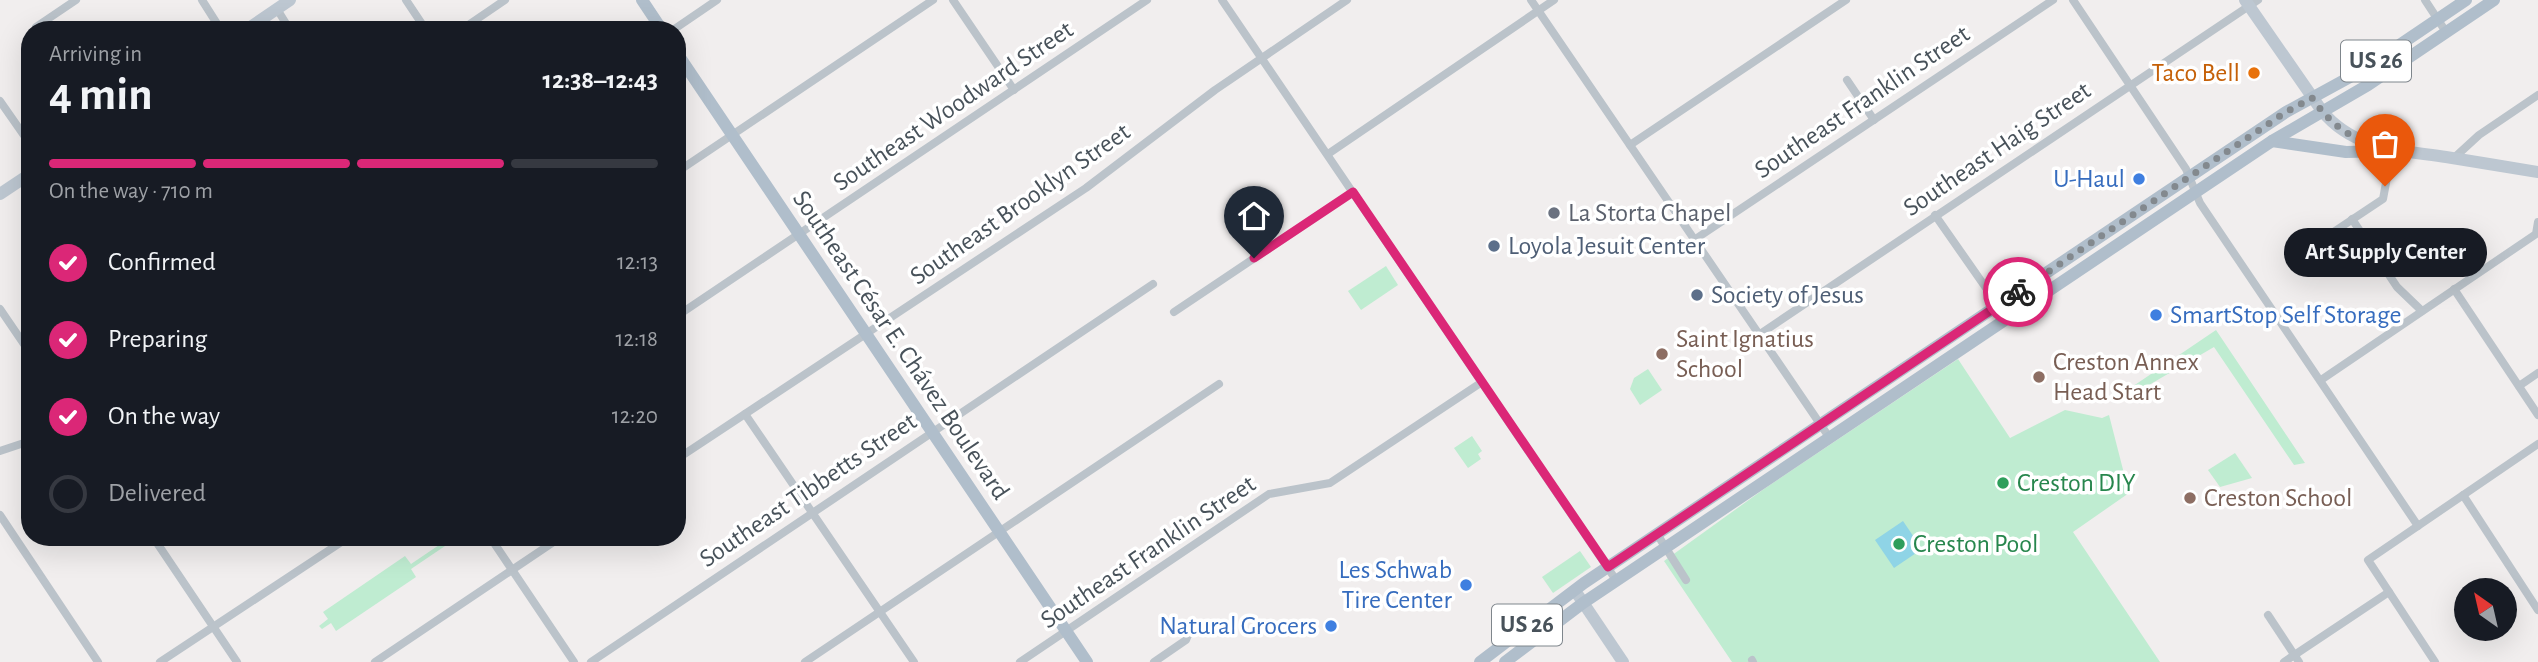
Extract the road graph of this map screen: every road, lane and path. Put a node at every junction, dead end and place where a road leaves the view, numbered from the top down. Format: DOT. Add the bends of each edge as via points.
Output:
graph roads {
  1 [pos="76,0"];
  2 [pos="202,0"];
  3 [pos="290,0"];
  4 [pos="406,0"];
  5 [pos="505,0"];
  6 [pos="642,0"];
  7 [pos="717,0"];
  8 [pos="933,0"];
  9 [pos="953,0"];
  10 [pos="1147,0"];
  11 [pos="1222,0"];
  12 [pos="1347,0"];
  13 [pos="1531,0"];
  14 [pos="1554,0"];
  15 [pos="1846,0"];
  16 [pos="2053,0"];
  17 [pos="2073,0"];
  18 [pos="2424,0"];
  19 [pos="2466,0"];
  20 [pos="2494,0"];
  21 [pos="2251,2"];
  22 [pos="276,9"];
  23 [pos="1538,10"];
  24 [pos="2438,19"];
  25 [pos="45,21"];
  26 [pos="215,21"];
  27 [pos="259,21"];
  28 [pos="284,21"];
  29 [pos="420,21"];
  30 [pos="474,21"];
  31 [pos="656,21"];
  32 [pos="686,21"];
  33 [pos="2446,32"];
  34 [pos="1262,58"];
  35 [pos="686,66"];
  36 [pos="1847,80"];
  37 [pos="2129,86"];
  38 [pos="1014,90"];
  39 [pos="2538,95"];
  40 [pos="2312,98"];
  41 [pos="0,101"];
  42 [pos="2322,111"];
  43 [pos="1874,120"];
  44 [pos="21,131"];
  45 [pos="732,135"];
  46 [pos="2272,141"];
  47 [pos="1630,145"];
  48 [pos="2392,151"];
  49 [pos="1328,155"];
  50 [pos="2454,158"];
  51 [pos="686,166"];
  52 [pos="2538,172"];
  53 [pos="2189,177"];
  54 [pos="21,180"];
  55 [pos="1353,192"];
  56 [pos="2195,192"];
  57 [pos="0,194"];
  58 [pos="1936,215"];
  59 [pos="2352,219"];
  60 [pos="2538,222"];
  61 [pos="799,234"];
  62 [pos="2537,235"];
  63 [pos="1695,240"];
  64 [pos="2317,243"];
  65 [pos="1153,284"];
  66 [pos="2454,289"];
  67 [pos="1997,306"];
  68 [pos="0,309"];
  69 [pos="686,310"];
  70 [pos="2422,311"];
  71 [pos="1174,312"];
  72 [pos="2007,318"];
  73 [pos="866,334"];
  74 [pos="1760,334"];
  75 [pos="21,340"];
  76 [pos="2538,373"];
  77 [pos="2320,380"];
  78 [pos="1482,382"];
  79 [pos="1219,384"];
  80 [pos="2519,386"];
  81 [pos="745,414"];
  82 [pos="2538,415"];
  83 [pos="1821,424"];
  84 [pos="932,432"];
  85 [pos="1829,437"];
  86 [pos="21,444"];
  87 [pos="2538,444"];
  88 [pos="0,452"];
  89 [pos="686,453"];
  90 [pos="2463,495"];
  91 [pos="812,512"];
  92 [pos="0,515"];
  93 [pos="2418,526"];
  94 [pos="1000,532"];
  95 [pos="1657,534"];
  96 [pos="159,546"];
  97 [pos="333,546"];
  98 [pos="495,546"];
  99 [pos="548,546"];
  100 [pos="1665,548"];
  101 [pos="1608,567"];
  102 [pos="512,570"];
  103 [pos="1616,580"];
  104 [pos="1686,580"];
  105 [pos="1574,590"];
  106 [pos="2389,592"];
  107 [pos="1583,603"];
  108 [pos="2538,610"];
  109 [pos="880,612"];
  110 [pos="2268,615"];
  111 [pos="213,626"];
  112 [pos="1066,631"];
  113 [pos="1189,633"];
  114 [pos="2297,658"];
  115 [pos="98,662"];
  116 [pos="160,662"];
  117 [pos="237,662"];
  118 [pos="375,662"];
  119 [pos="574,662"];
  120 [pos="591,662"];
  121 [pos="805,662"];
  122 [pos="914,662"];
  123 [pos="1020,662"];
  124 [pos="1087,662"];
  125 [pos="1154,662"];
  126 [pos="1479,662"];
  127 [pos="1504,662"];
  128 [pos="1623,662"];
  129 [pos="2284,662"];
  130 [pos="2435,662"];
  1 -- 25 [label="street"];
  2 -- 26 [label="street"];
  3 -- 22 [label="main road"];
  4 -- 29 [label="street"];
  5 -- 30 [label="street"];
  6 -- 31 [label="main road"];
  7 -- 32 [label="street"];
  8 -- 45 [label="street"];
  9 -- 38 [label="street"];
  10 -- 38 [label="street, Southeast Woodward Street"];
  11 -- 34 [label="street"];
  12 -- 34 [label="street, Southeast Brooklyn Street"];
  13 -- 23 [label="street"];
  14 -- 23 [label="street"];
  15 -- 47 [label="street"];
  16 -- 43 [label="street, Southeast Franklin Street"];
  17 -- 37 [label="street"];
  18 -- 24 [label="street"];
  19 -- 24 [label="main road, US 26"];
  20 -- 33 [label="main road, US 26"];
  21 -- 37 [label="street, Southeast Haig Street"];
  21 -- 40 [label="main road"];
  22 -- 27 [label="main road"];
  22 -- 28 [label="street"];
  23 -- 47 [label="street"];
  23 -- 49 [label="street"];
  24 -- 33 [label="street"];
  24 -- 40 [label="main road, US 26"];
  33 -- 42 [label="main road, US 26"];
  34 -- 49 [label="street"];
  34 -- 73 [label="street, Southeast Brooklyn Street" via="1086,188"];
  35 -- 45 [label="main road, Southeast César E. Chávez Boulevard"];
  36 -- 43 [label="street"];
  37 -- 53 [label="street"];
  37 -- 58 [label="street, Southeast Haig Street"];
  38 -- 61 [label="street, Southeast Woodward Street"];
  39 -- 50 [label="street"];
  40 -- 42 [label="main road"];
  40 -- 53 [label="main road, US 26"];
  41 -- 44 [label="street"];
  42 -- 46 [label="main road, US 26"];
  42 -- 48 [label="main road" via="2353,137"];
  43 -- 63 [label="street, Southeast Franklin Street"];
  45 -- 51 [label="street"];
  45 -- 61 [label="main road, Southeast César E. Chávez Boulevard"];
  46 -- 48 [label="main road" via="2346,152"];
  46 -- 56 [label="main road, US 26"];
  47 -- 63 [label="street"];
  48 -- 50 [label="main road"];
  48 -- 59 [label="street" via="2383,199"];
  49 -- 55 [label="street"];
  50 -- 52 [label="main road"];
  53 -- 56 [label="street"];
  53 -- 67 [label="main road, US 26"];
  54 -- 57 [label="main road"];
  55 -- 71 [label="street"];
  55 -- 78 [label="street"];
  56 -- 72 [label="main road, US 26"];
  56 -- 77 [label="street"];
  58 -- 67 [label="street"];
  58 -- 74 [label="street, Southeast Haig Street"];
  59 -- 64 [label="street"];
  59 -- 70 [label="street" via="2398,287"];
  60 -- 62 [label="street"];
  61 -- 69 [label="street, Southeast Woodward Street"];
  61 -- 73 [label="main road, Southeast César E. Chávez Boulevard"];
  62 -- 66 [label="street"];
  63 -- 74 [label="street"];
  65 -- 84 [label="street, Southeast Tibbetts Street"];
  66 -- 70 [label="street"];
  66 -- 80 [label="street"];
  67 -- 72 [label="street"];
  67 -- 83 [label="main road, US 26"];
  68 -- 75 [label="street"];
  70 -- 77 [label="street"];
  72 -- 85 [label="main road, US 26"];
  73 -- 81 [label="street, Southeast Brooklyn Street"];
  73 -- 84 [label="main road, Southeast César E. Chávez Boulevard"];
  74 -- 83 [label="street"];
  76 -- 80 [label="street"];
  77 -- 93 [label="street"];
  78 -- 101 [label="street"];
  78 -- 112 [label="street, Southeast Franklin Street" via="1329,483 1269,494"];
  79 -- 94 [label="street"];
  80 -- 82 [label="street"];
  81 -- 89 [label="street, Southeast Brooklyn Street"];
  81 -- 91 [label="street"];
  83 -- 85 [label="street"];
  83 -- 95 [label="main road, US 26"];
  84 -- 91 [label="street, Southeast Tibbetts Street"];
  84 -- 94 [label="main road, Southeast César E. Chávez Boulevard"];
  85 -- 100 [label="main road, US 26"];
  86 -- 88 [label="street"];
  87 -- 90 [label="street"];
  90 -- 93 [label="street"];
  90 -- 108 [label="street"];
  91 -- 109 [label="street"];
  91 -- 120 [label="street, Southeast Tibbetts Street"];
  92 -- 115 [label="street"];
  93 -- 106 [label="street" via="2368,560"];
  94 -- 109 [label="street"];
  94 -- 112 [label="main road, Southeast César E. Chávez Boulevard"];
  95 -- 100 [label="street"];
  95 -- 101 [label="main road, US 26"];
  96 -- 111 [label="street"];
  97 -- 111 [label="street"];
  98 -- 102 [label="street"];
  99 -- 102 [label="street"];
  100 -- 103 [label="main road, US 26"];
  100 -- 104 [label="street"];
  101 -- 103 [label="street"];
  101 -- 105 [label="main road, US 26"];
  102 -- 118 [label="street"];
  102 -- 119 [label="street"];
  103 -- 107 [label="main road, US 26"];
  105 -- 107 [label="main road"];
  105 -- 126 [label="main road, US 26"];
  106 -- 114 [label="street"];
  106 -- 130 [label="street"];
  107 -- 127 [label="main road, US 26"];
  107 -- 128 [label="main road"];
  109 -- 121 [label="street"];
  109 -- 122 [label="street"];
  110 -- 114 [label="street"];
  111 -- 116 [label="street"];
  111 -- 117 [label="street"];
  112 -- 123 [label="street, Southeast Franklin Street"];
  112 -- 124 [label="main road, Southeast César E. Chávez Boulevard"];
  113 -- 125 [label="street"];
  114 -- 129 [label="street"];
}
